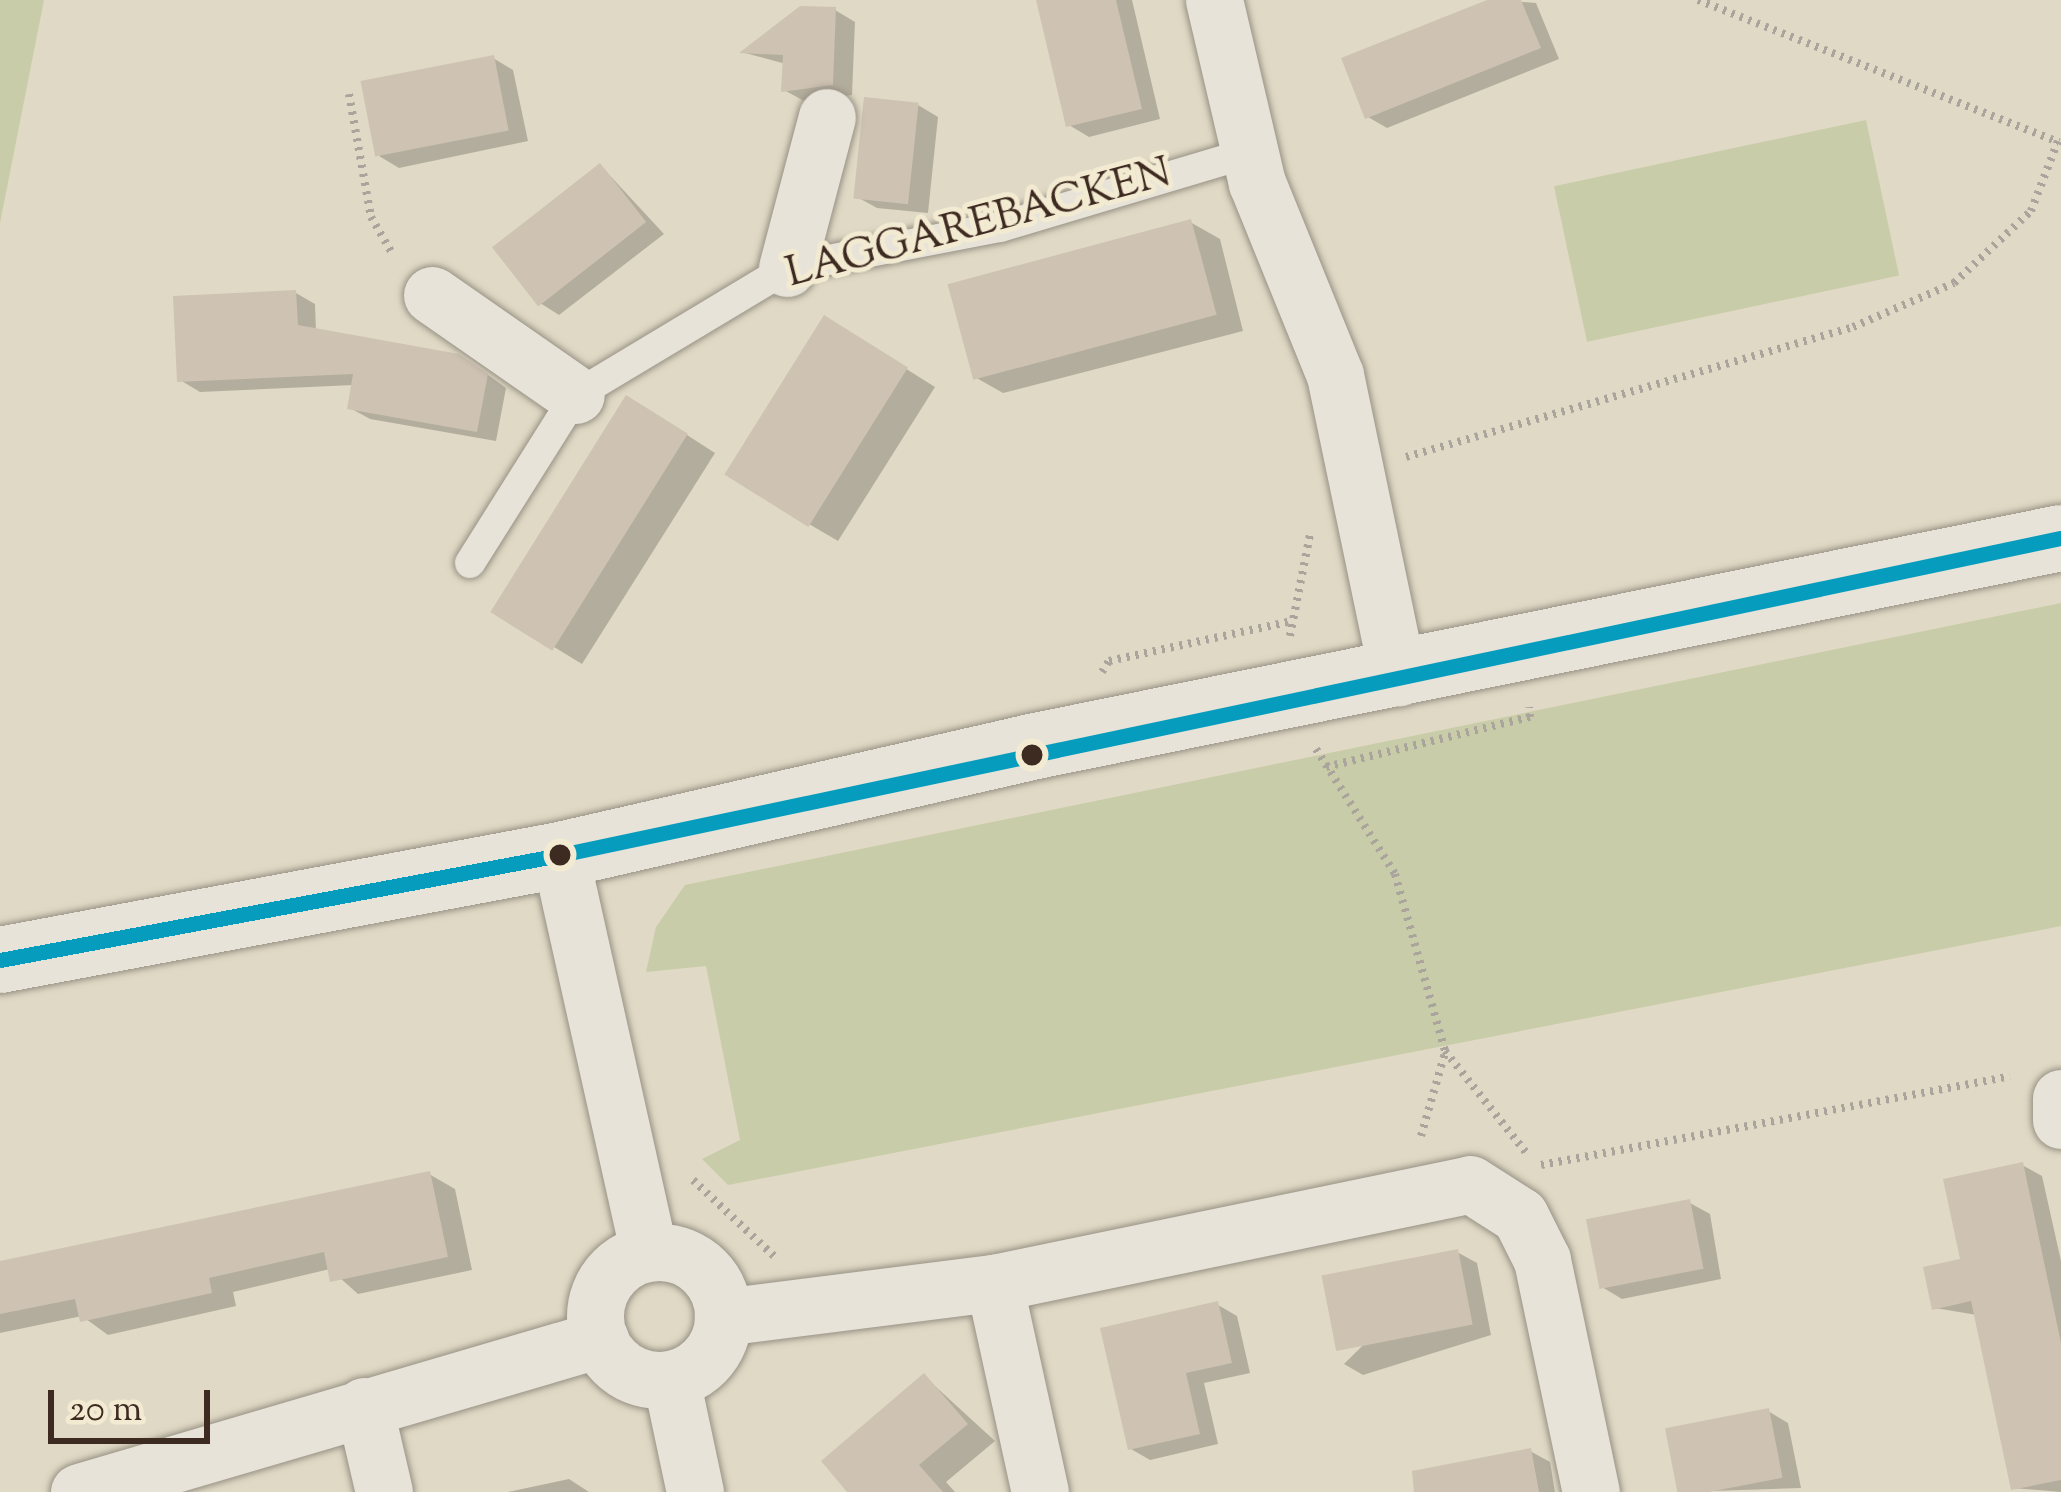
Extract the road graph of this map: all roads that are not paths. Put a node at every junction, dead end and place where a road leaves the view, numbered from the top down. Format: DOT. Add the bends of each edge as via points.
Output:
graph roads {
  1 [pos="1214,0"];
  2 [pos="827,117"];
  3 [pos="1250,153"];
  4 [pos="787,268"];
  5 [pos="432,295"];
  6 [pos="576,395"];
  7 [pos="2061,538"];
  8 [pos="470,563"];
  9 [pos="1398,676"];
  10 [pos="560,855"];
  11 [pos="0,960"];
  12 [pos="649,1252"];
  13 [pos="994,1283"];
  14 [pos="723,1317"];
  15 [pos="600,1339"];
  16 [pos="670,1379"];
  17 [pos="364,1406"];
  18 [pos="79,1492"];
  19 [pos="384,1492"];
  20 [pos="695,1492"];
  21 [pos="1040,1492"];
  22 [pos="1591,1492"];
  1 -- 3 [label="street"];
  2 -- 4 [label="street"];
  3 -- 4 [label="lane, LAGGAREBACKEN" via="1000,226"];
  3 -- 9 [label="street" via="1335,375"];
  4 -- 6 [label="lane, LAGGAREBACKEN"];
  5 -- 6 [label="street"];
  6 -- 8 [label="lane, LAGGAREBACKEN"];
  7 -- 9 [label="main road"];
  9 -- 10 [label="main road"];
  10 -- 11 [label="main road"];
  10 -- 12 [label="street"];
  12 -- 14 [label="street" via="703,1268"];
  12 -- 15 [label="street" via="600,1290"];
  13 -- 14 [label="street"];
  13 -- 21 [label="street"];
  13 -- 22 [label="street" via="1406,1191 1470,1184 1520,1216 1542,1261"];
  14 -- 16 [label="street" via="705,1361"];
  15 -- 16 [label="street" via="630,1373"];
  15 -- 17 [label="street"];
  16 -- 20 [label="street"];
  17 -- 18 [label="street"];
  17 -- 19 [label="street"];
}
